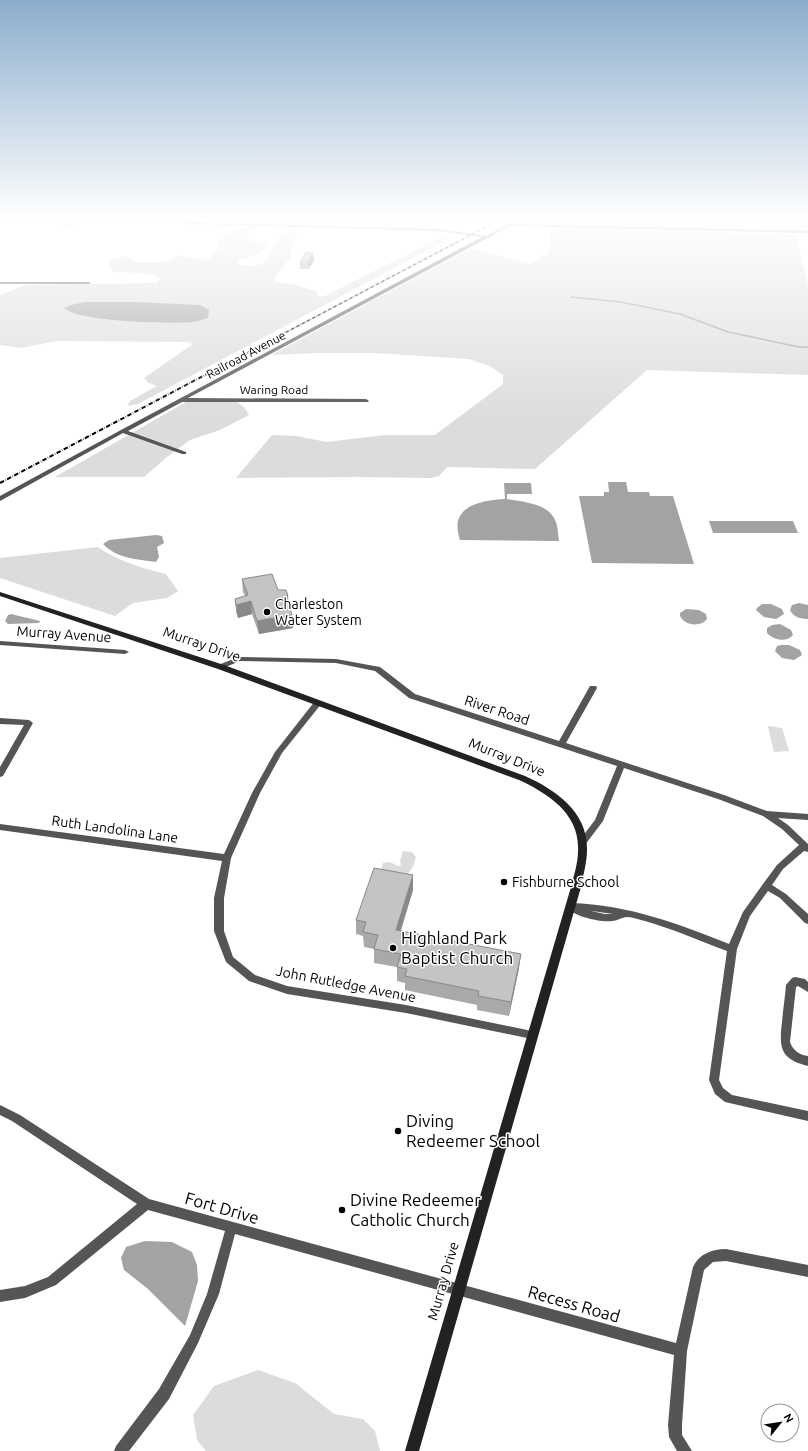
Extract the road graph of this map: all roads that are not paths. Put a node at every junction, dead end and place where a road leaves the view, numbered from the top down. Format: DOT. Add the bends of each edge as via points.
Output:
graph roads {
  1 [pos="395,286"];
  2 [pos="183,400"];
  3 [pos="366,400"];
  4 [pos="123,431"];
  5 [pos="184,453"];
  6 [pos="0,499"];
  7 [pos="0,594"];
  8 [pos="0,643"];
  9 [pos="125,652"];
  10 [pos="221,667"];
  11 [pos="593,688"];
  12 [pos="318,702"];
  13 [pos="0,721"];
  14 [pos="561,745"];
  15 [pos="621,765"];
  16 [pos="0,774"];
  17 [pos="766,814"];
  18 [pos="808,818"];
  19 [pos="0,827"];
  20 [pos="582,844"];
  21 [pos="806,848"];
  22 [pos="227,858"];
  23 [pos="766,886"];
  24 [pos="571,906"];
  25 [pos="808,920"];
  26 [pos="732,949"];
  27 [pos="808,988"];
  28 [pos="532,1035"];
  29 [pos="808,1061"];
  30 [pos="0,1110"];
  31 [pos="808,1116"];
  32 [pos="146,1204"];
  33 [pos="231,1229"];
  34 [pos="808,1271"];
  35 [pos="458,1289"];
  36 [pos="0,1296"];
  37 [pos="681,1351"];
  38 [pos="121,1451"];
  39 [pos="412,1451"];
  40 [pos="686,1451"];
  1 -- 2 [label="street, Railroad Avenue"];
  2 -- 3 [label="street, Waring Road"];
  2 -- 4 [label="street, Railroad Avenue"];
  4 -- 5 [label="street"];
  4 -- 6 [label="street, Railroad Avenue"];
  7 -- 10 [label="street, Murray Drive"];
  8 -- 9 [label="street, Murray Avenue"];
  10 -- 12 [label="street, Murray Drive"];
  10 -- 14 [label="street, River Road" via="239,659 336,661 377,668 412,696"];
  11 -- 14 [label="street"];
  12 -- 20 [label="street, Murray Drive" via="510,773 541,787 570,812 580,829"];
  12 -- 22 [label="street, John Rutledge Avenue" via="279,752 256,793"];
  13 -- 16 [label="street" via="29,723"];
  14 -- 15 [label="street, River Road"];
  15 -- 17 [label="street, River Road"];
  15 -- 20 [label="street" via="599,821"];
  17 -- 18 [label="street"];
  17 -- 21 [label="street" via="785,827"];
  19 -- 22 [label="street, Ruth Landolina Lane"];
  20 -- 24 [label="street, Murray Drive" via="582,860"];
  21 -- 23 [label="street" via="780,867"];
  22 -- 28 [label="street, John Rutledge Avenue" via="219,898 219,932 229,959 252,978 287,990 406,1009"];
  23 -- 25 [label="street" via="783,896"];
  23 -- 26 [label="street" via="746,915"];
  24 -- 26 [label="street" via="586,914 602,918 616,918 626,913"];
  24 -- 28 [label="street, Murray Drive"];
  26 -- 31 [label="street" via="715,1085 720,1093 729,1099"];
  27 -- 29 [label="street" via="794,981 791,985 785,1042 786,1048 793,1056"];
  28 -- 35 [label="street, Murray Drive"];
  30 -- 32 [label="street, Fort Drive"];
  32 -- 33 [label="street, Fort Drive"];
  32 -- 36 [label="street" via="52,1281 25,1292"];
  33 -- 35 [label="street, Fort Drive"];
  33 -- 38 [label="street" via="213,1294 194,1339 164,1394"];
  34 -- 37 [label="street" via="726,1255 708,1258 696,1273"];
  35 -- 37 [label="street, Recess Road"];
  35 -- 39 [label="street, Murray Drive"];
  37 -- 40 [label="street" via="675,1431 679,1443"];
}
